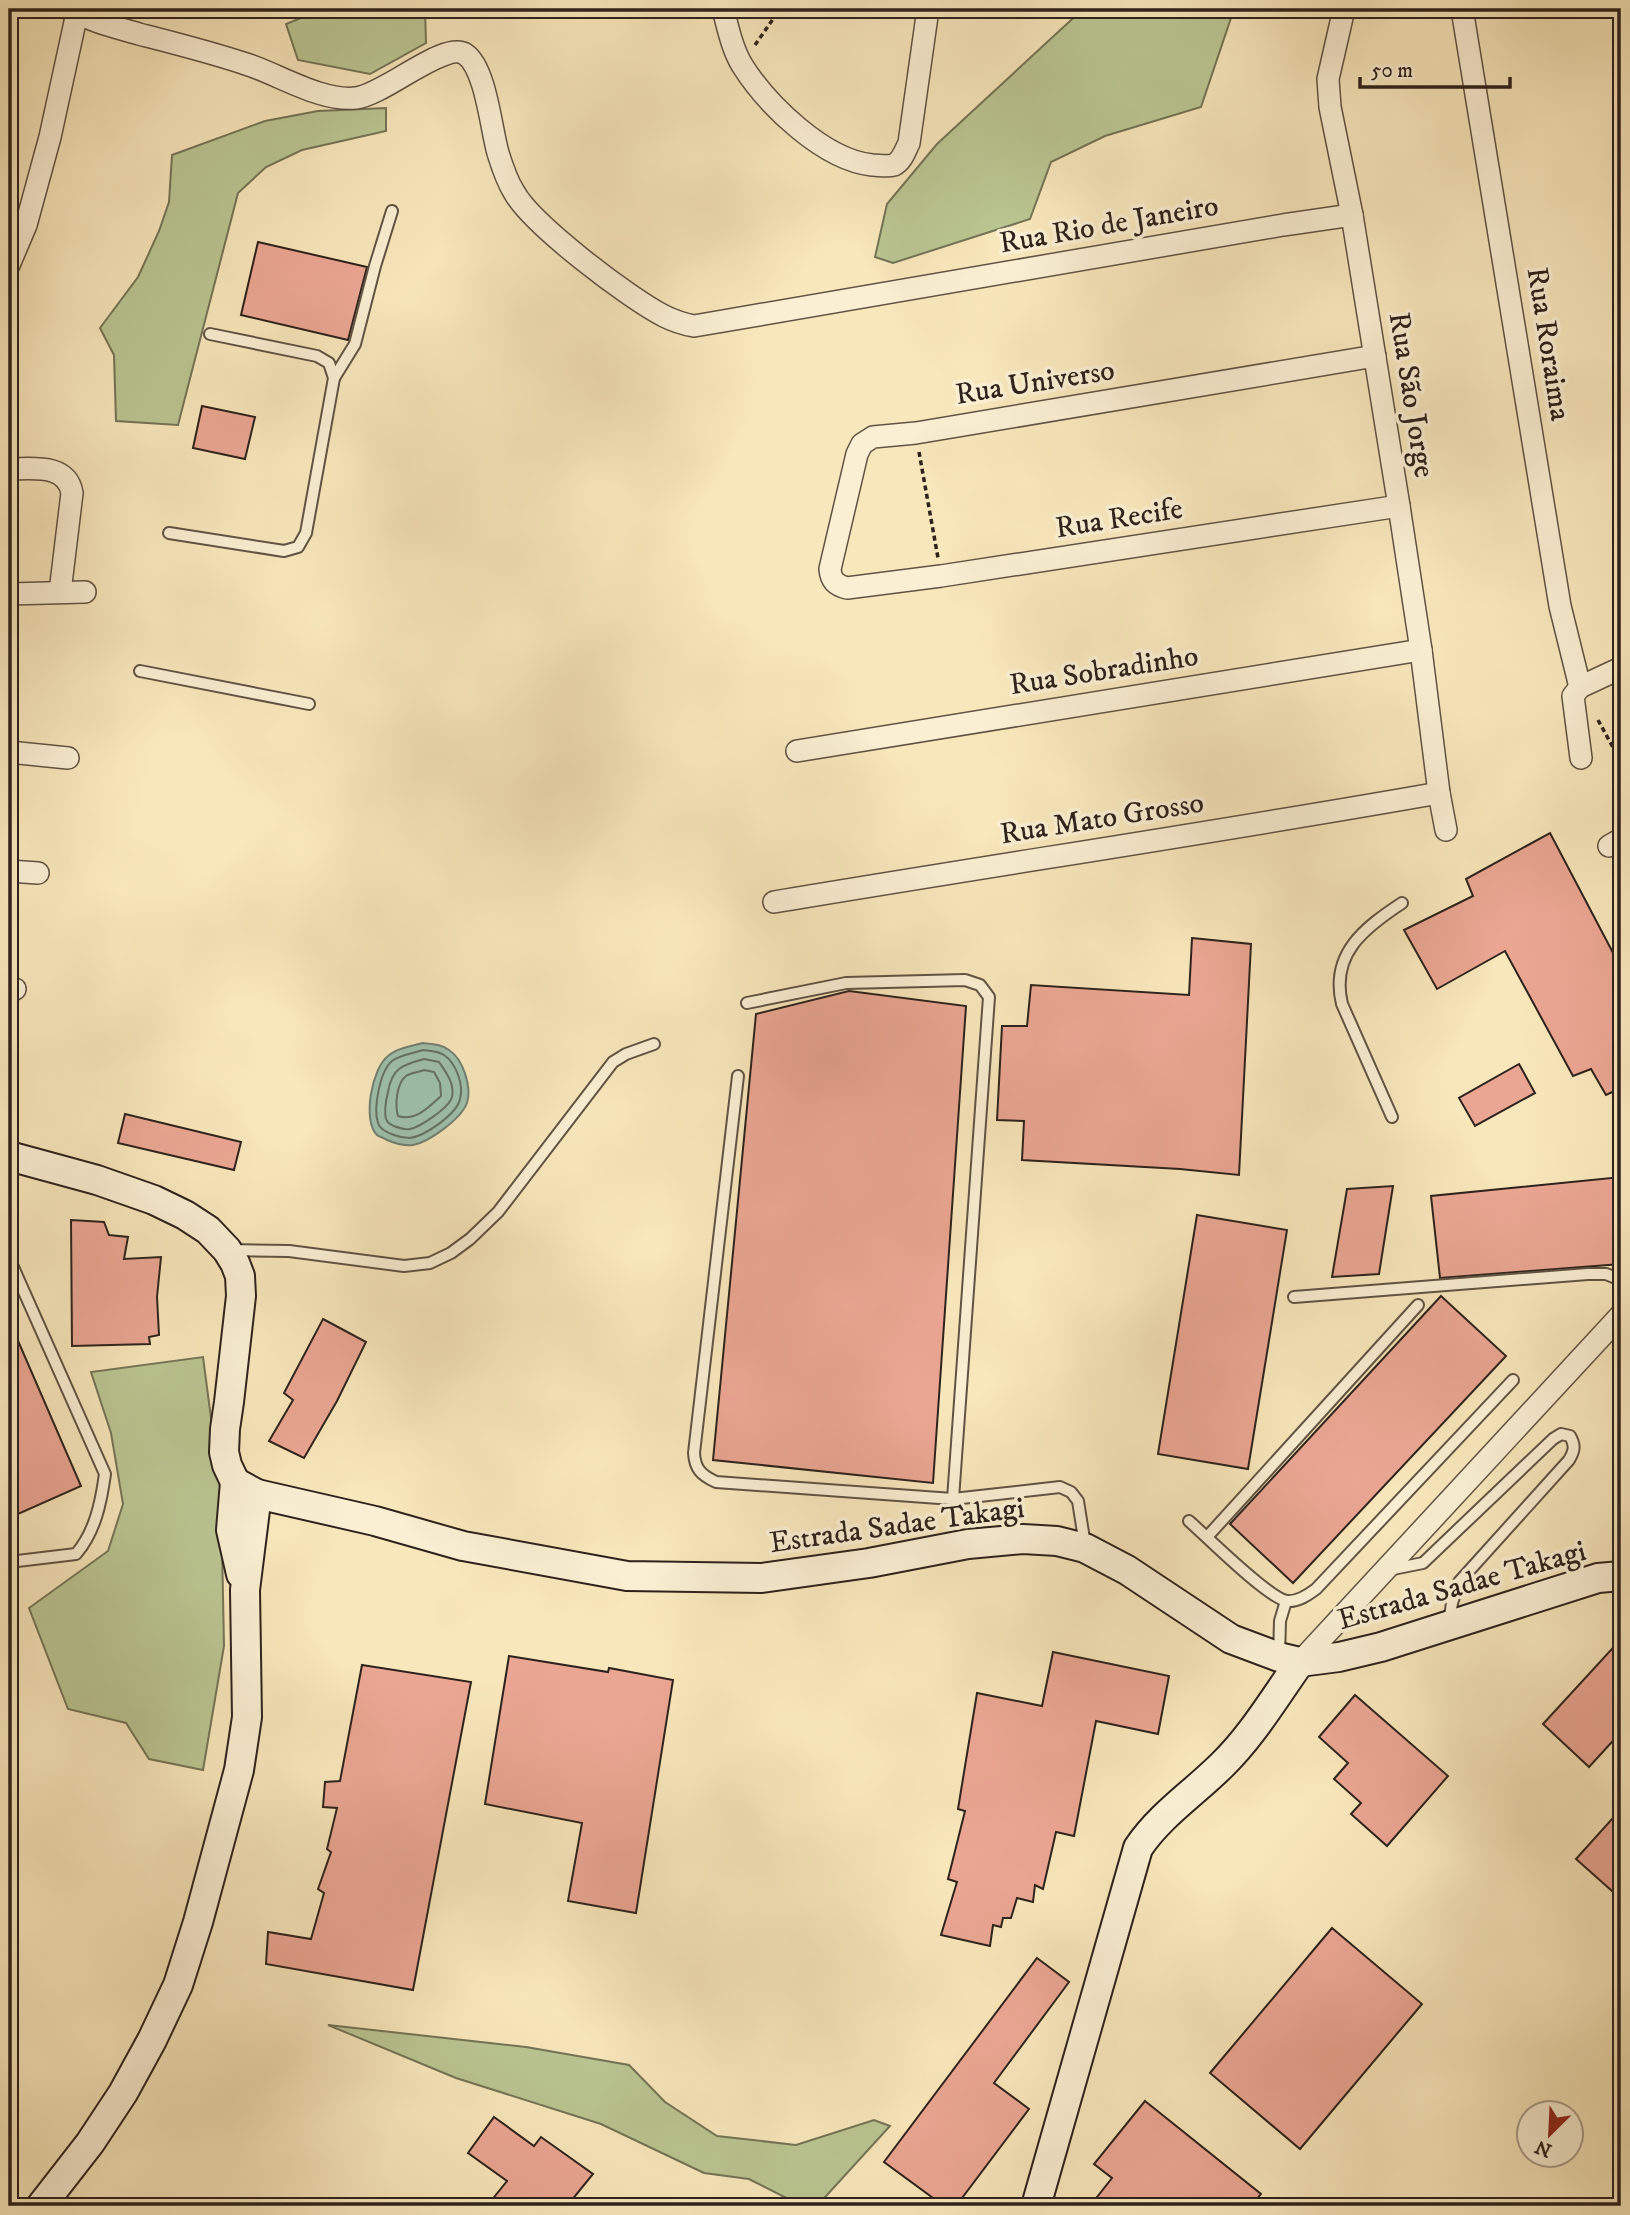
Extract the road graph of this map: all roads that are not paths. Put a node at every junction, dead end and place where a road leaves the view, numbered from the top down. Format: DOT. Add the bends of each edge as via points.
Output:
graph roads {
  1 [pos="723,9"];
  2 [pos="928,9"];
  3 [pos="1344,9"];
  4 [pos="1462,9"];
  5 [pos="73,11"];
  6 [pos="392,211"];
  7 [pos="1352,215"];
  8 [pos="9,265"];
  9 [pos="211,334"];
  10 [pos="1375,356"];
  11 [pos="334,378"];
  12 [pos="9,469"];
  13 [pos="1399,506"];
  14 [pos="169,533"];
  15 [pos="847,588"];
  16 [pos="60,592"];
  17 [pos="85,592"];
  18 [pos="9,594"];
  19 [pos="1421,650"];
  20 [pos="1621,668"];
  21 [pos="140,671"];
  22 [pos="1580,687"];
  23 [pos="309,704"];
  24 [pos="9,751"];
  25 [pos="797,751"];
  26 [pos="68,758"];
  27 [pos="1581,758"];
  28 [pos="1439,793"];
  29 [pos="1446,830"];
  30 [pos="9,871"];
  31 [pos="38,873"];
  32 [pos="774,902"];
  33 [pos="1402,903"];
  34 [pos="747,1003"];
  35 [pos="654,1044"];
  36 [pos="738,1076"];
  37 [pos="1392,1117"];
  38 [pos="9,1157"];
  39 [pos="227,1250"];
  40 [pos="9,1258"];
  41 [pos="1621,1280"];
  42 [pos="1294,1297"];
  43 [pos="1418,1305"];
  44 [pos="1619,1322"];
  45 [pos="1513,1380"];
  46 [pos="246,1488"];
  47 [pos="953,1499"];
  48 [pos="1189,1521"];
  49 [pos="1207,1537"];
  50 [pos="1085,1548"];
  51 [pos="9,1562"];
  52 [pos="1385,1570"];
  53 [pos="1621,1576"];
  54 [pos="1286,1601"];
  55 [pos="1449,1625"];
  56 [pos="1290,1660"];
  57 [pos="41,2206"];
  58 [pos="1036,2206"];
  1 -- 2 [label="street" via="741,65 773,105 834,153 858,163 885,166 903,157 909,143"];
  3 -- 7 [label="street, Rua São Jorge" via="1328,79"];
  4 -- 22 [label="street, Rua Roraima" via="1560,606"];
  5 -- 7 [label="street, Rua Rio de Janeiro" via="342,98 372,93 431,60 451,52 463,53 481,78 498,155 526,209 617,285 660,314 694,326"];
  5 -- 8 [label="street" via="50,137 26,225"];
  6 -- 11 [label="lane" via="355,344"];
  7 -- 10 [label="street, Rua São Jorge"];
  9 -- 11 [label="lane" via="317,356 329,363"];
  10 -- 13 [label="street, Rua São Jorge"];
  10 -- 15 [label="street, Rua Universo" via="873,437 862,443 857,454 830,569 831,579"];
  11 -- 14 [label="lane" via="306,533 298,547 284,551"];
  12 -- 16 [label="street" via="54,471 70,484"];
  13 -- 15 [label="street, Rua Recife"];
  13 -- 19 [label="street, Rua São Jorge"];
  16 -- 17 [label="street"];
  16 -- 18 [label="street"];
  19 -- 25 [label="street, Rua Sobradinho"];
  19 -- 28 [label="street, Rua São Jorge"];
  20 -- 22 [label="street"];
  21 -- 23 [label="lane"];
  22 -- 27 [label="street, Rua Roraima" via="1572,702"];
  24 -- 26 [label="street"];
  28 -- 29 [label="street, Rua São Jorge"];
  28 -- 32 [label="street, Rua Mato Grosso"];
  30 -- 31 [label="street"];
  33 -- 37 [label="lane" via="1355,941 1338,987"];
  34 -- 47 [label="lane" via="845,983 965,980 980,985 989,997"];
  35 -- 39 [label="lane" via="614,1062 498,1212 451,1254 430,1263 404,1266 289,1251"];
  36 -- 47 [label="lane" via="695,1466 716,1482"];
  38 -- 39 [label="street" via="154,1200 208,1230"];
  39 -- 46 [label="street" via="240,1276 241,1296 225,1429 227,1465"];
  40 -- 51 [label="lane" via="105,1474 101,1503 86,1542 76,1554"];
  41 -- 42 [label="lane" via="1588,1274"];
  43 -- 49 [label="lane"];
  44 -- 52 [label="street"];
  45 -- 54 [label="lane" via="1317,1589 1305,1598"];
  46 -- 50 [label="street, Estrada Sadae Takagi" via="463,1546 627,1576 761,1578 1023,1539"];
  46 -- 57 [label="street" via="247,1717 217,1857 178,1985 152,2039 123,2094"];
  47 -- 50 [label="lane" via="1060,1487 1078,1501"];
  48 -- 49 [label="lane"];
  49 -- 54 [label="lane" via="1269,1592"];
  50 -- 56 [label="street, Estrada Sadae Takagi" via="1127,1570 1231,1639"];
  52 -- 55 [label="lane" via="1423,1563 1553,1439 1561,1434 1570,1436 1574,1444 1569,1460 1460,1582 1451,1603"];
  52 -- 56 [label="street"];
  53 -- 55 [label="street, Estrada Sadae Takagi" via="1598,1578"];
  54 -- 56 [label="lane" via="1280,1621"];
  55 -- 56 [label="street, Estrada Sadae Takagi" via="1339,1657"];
  56 -- 58 [label="street" via="1238,1748 1150,1829 1138,1848"];
}
